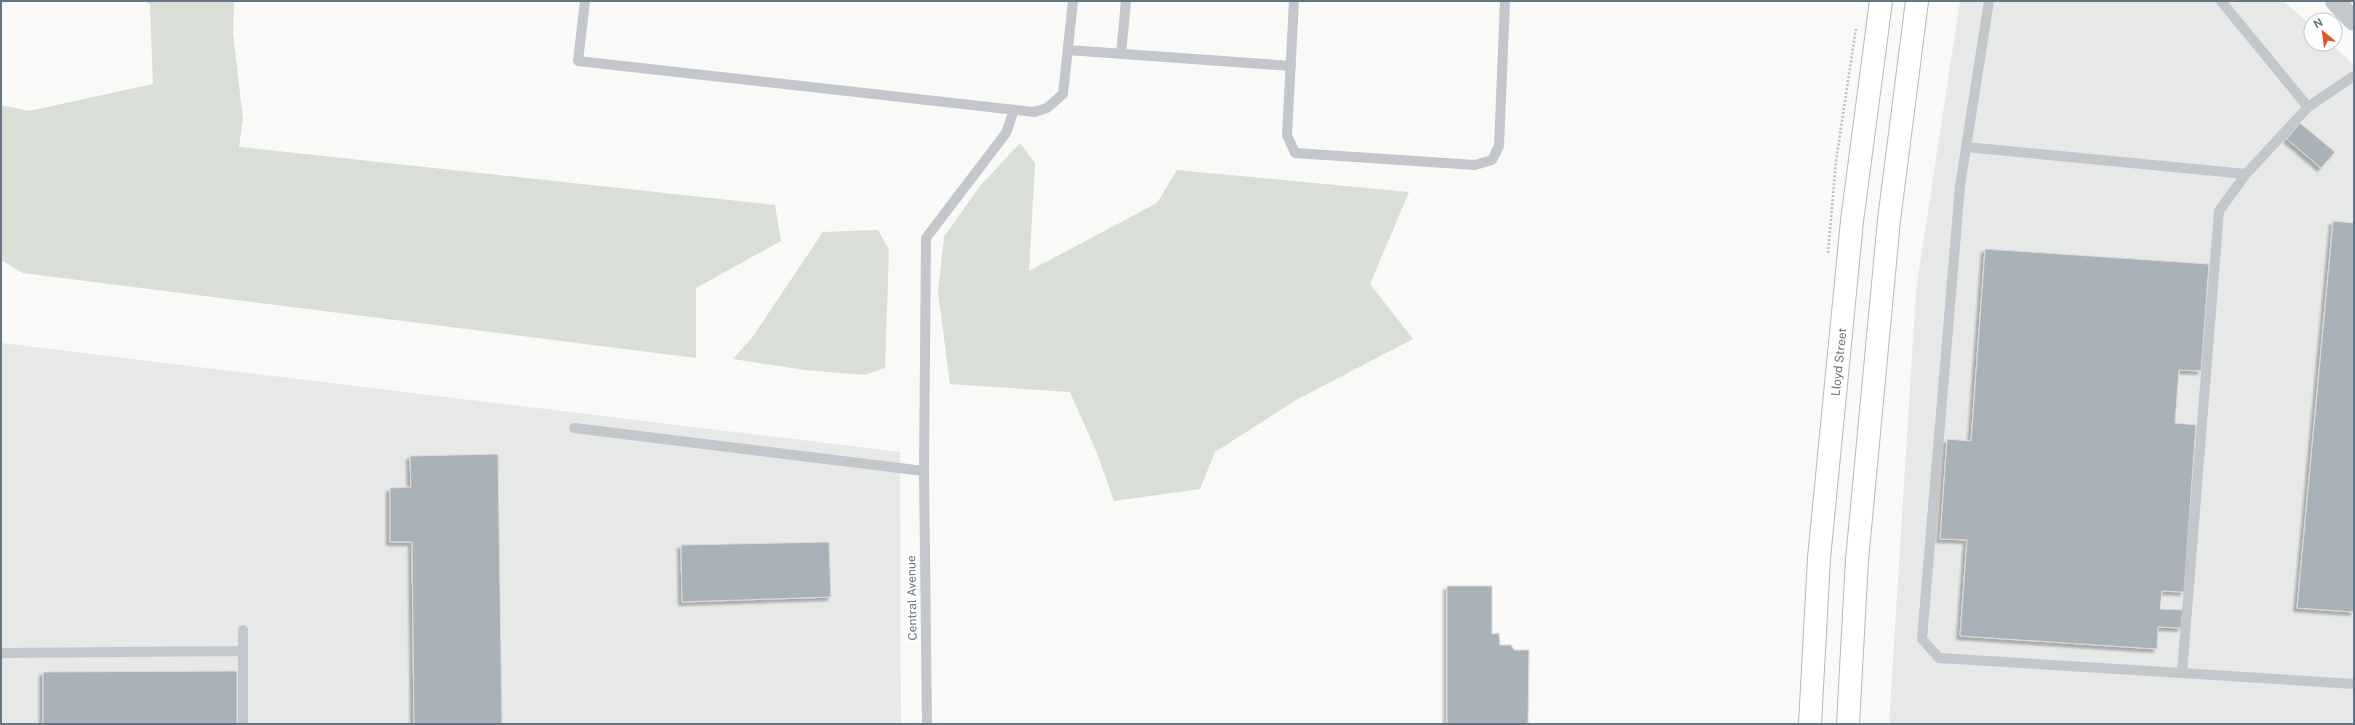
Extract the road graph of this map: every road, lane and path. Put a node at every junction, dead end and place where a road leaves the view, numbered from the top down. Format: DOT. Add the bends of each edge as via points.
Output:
graph roads {
  1 [pos="585,1"];
  2 [pos="1073,1"];
  3 [pos="1126,1"];
  4 [pos="1294,1"];
  5 [pos="1505,1"];
  6 [pos="1881,1"];
  7 [pos="1917,1"];
  8 [pos="1989,1"];
  9 [pos="2221,1"];
  10 [pos="2335,1"];
  11 [pos="2354,21"];
  12 [pos="1068,50"];
  13 [pos="1121,54"];
  14 [pos="1291,66"];
  15 [pos="2354,76"];
  16 [pos="2308,107"];
  17 [pos="1014,110"];
  18 [pos="1966,147"];
  19 [pos="2246,174"];
  20 [pos="574,428"];
  21 [pos="924,471"];
  22 [pos="243,630"];
  23 [pos="243,651"];
  24 [pos="1,653"];
  25 [pos="2182,673"];
  26 [pos="2354,684"];
  27 [pos="243,724"];
  28 [pos="927,724"];
  29 [pos="1810,724"];
  30 [pos="1848,724"];
  1 -- 17 [label="lane" via="578,61"];
  2 -- 12 [label="lane"];
  3 -- 13 [label="lane"];
  4 -- 14 [label="lane"];
  5 -- 14 [label="lane" via="1499,146 1492,160 1475,165 1295,153 1287,134"];
  6 -- 29 [label="main road, Lloyd Street" via="1852,221 1819,558"];
  7 -- 30 [label="main road" via="1889,220 1858,560"];
  8 -- 18 [label="lane"];
  9 -- 16 [label="lane"];
  10 -- 11 [label="street"];
  12 -- 13 [label="lane"];
  12 -- 17 [label="lane" via="1063,94 1047,108 1034,112"];
  13 -- 14 [label="lane"];
  15 -- 16 [label="lane"];
  16 -- 19 [label="lane"];
  17 -- 21 [label="lane, Central Avenue" via="1006,133 926,238"];
  18 -- 19 [label="lane"];
  18 -- 25 [label="lane" via="1960,186 1922,639 1939,658"];
  19 -- 25 [label="lane" via="2219,211"];
  20 -- 21 [label="lane"];
  21 -- 28 [label="lane, Central Avenue"];
  22 -- 23 [label="lane"];
  23 -- 24 [label="lane"];
  23 -- 27 [label="lane"];
  25 -- 26 [label="lane"];
}
